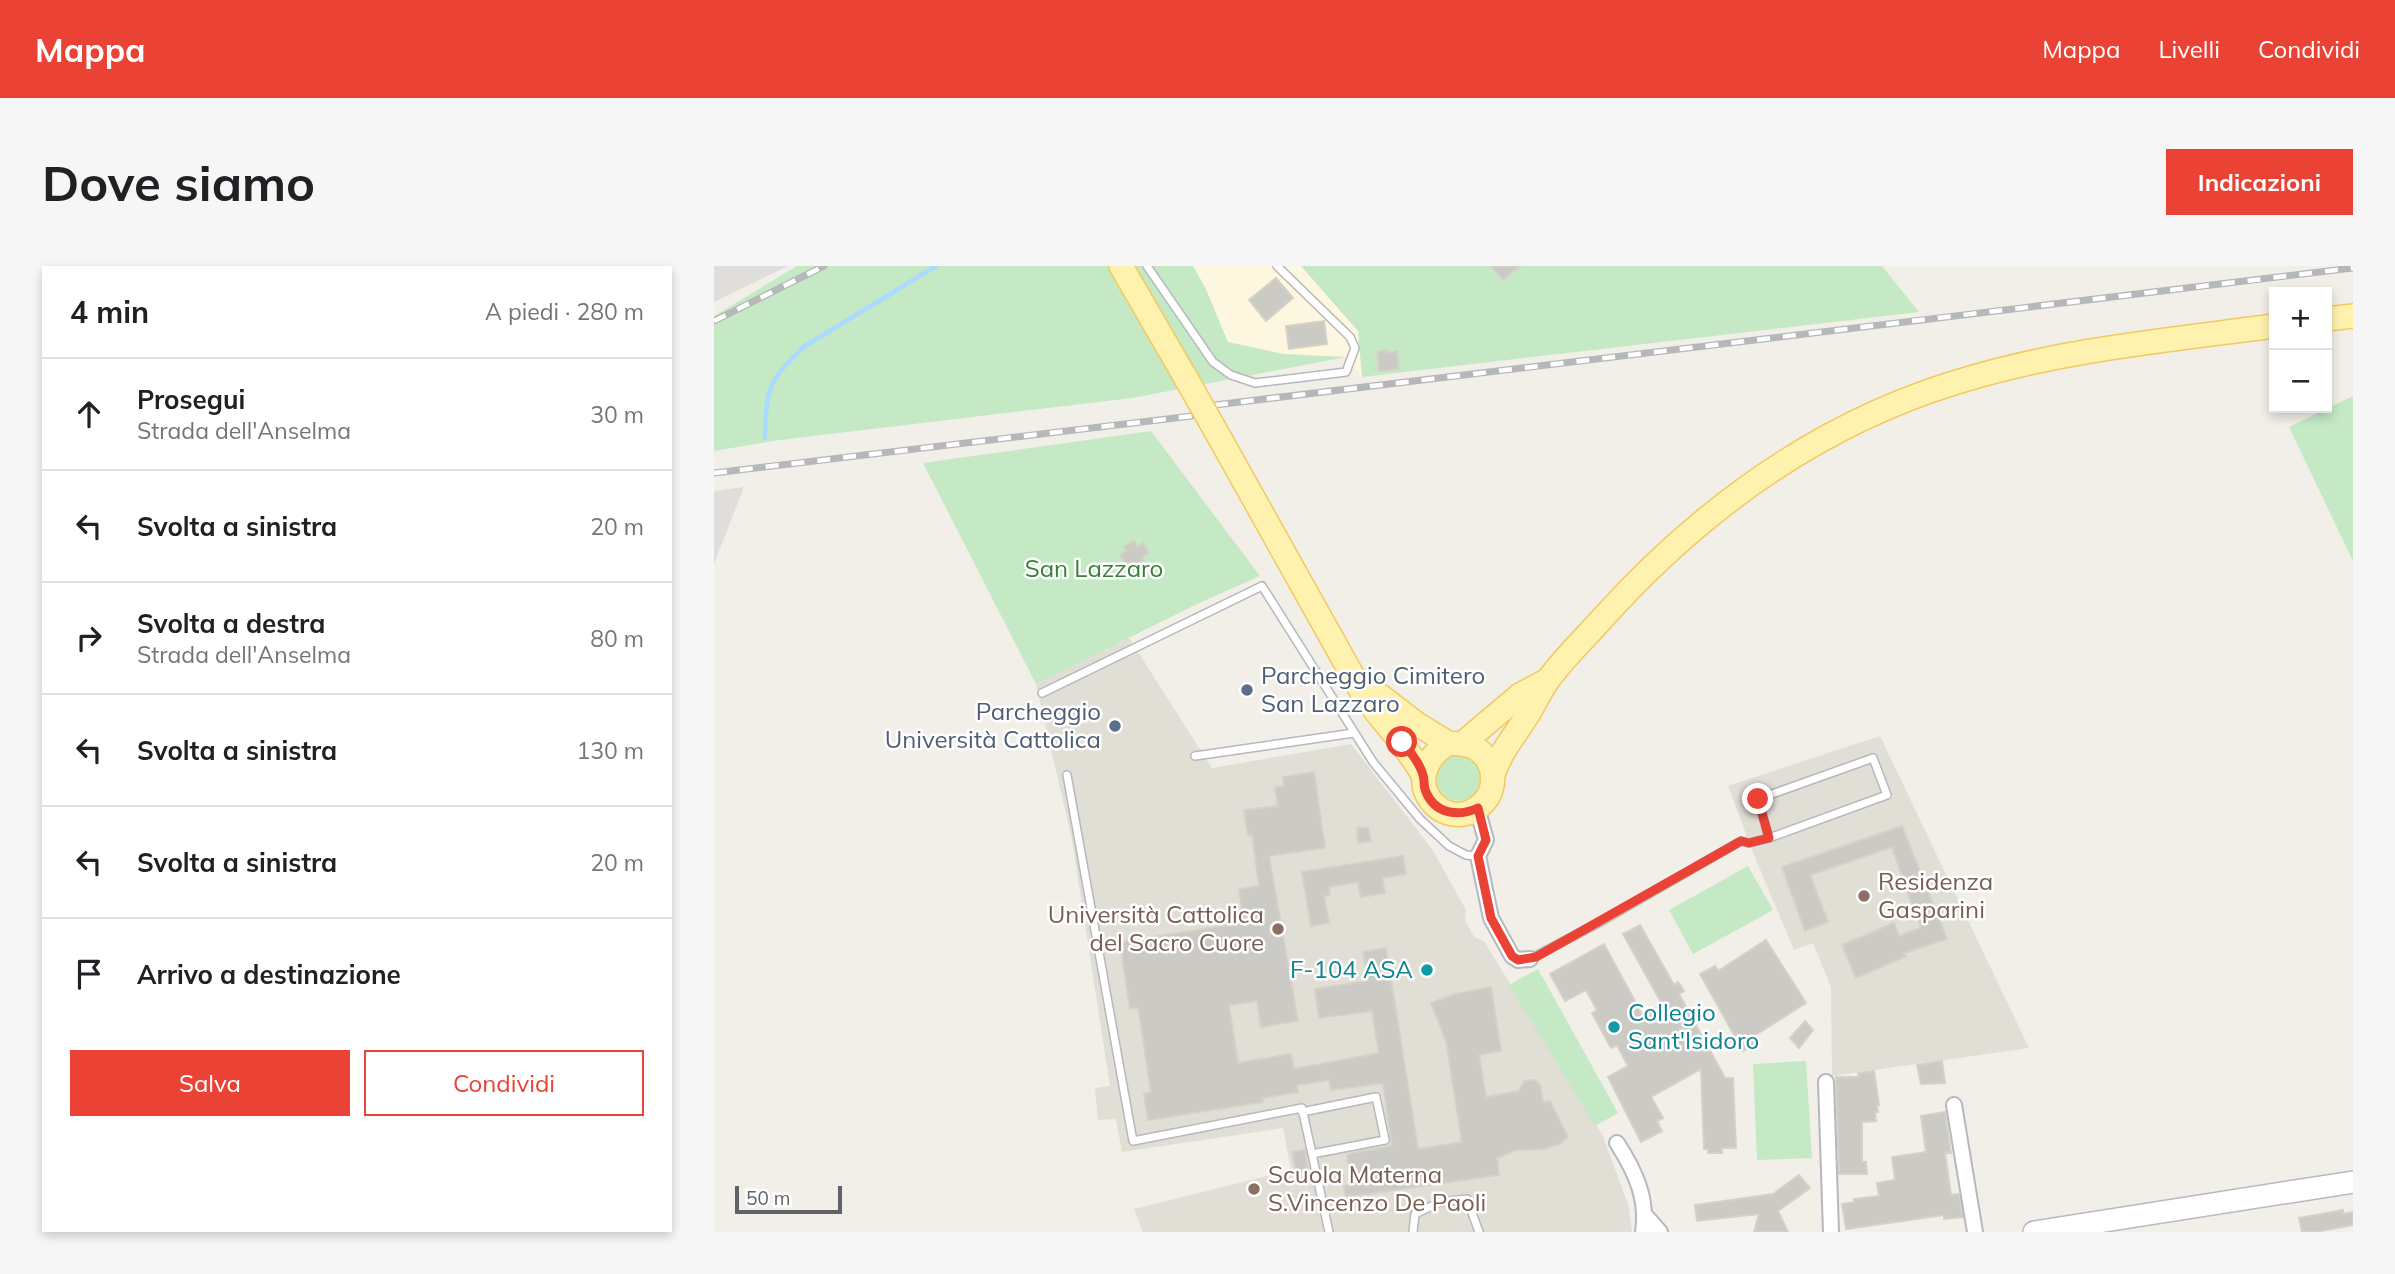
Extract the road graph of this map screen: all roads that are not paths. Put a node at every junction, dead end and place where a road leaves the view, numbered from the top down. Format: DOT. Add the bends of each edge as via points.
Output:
graph roads {
  1 [pos="1121,266"];
  2 [pos="1147,266"];
  3 [pos="1277,266"];
  4 [pos="2353,316"];
  5 [pos="2332,318"];
  6 [pos="2269,327"];
  7 [pos="1355,677"];
  8 [pos="1548,680"];
  9 [pos="1042,693"];
  10 [pos="1354,733"];
  11 [pos="1455,744"];
  12 [pos="1195,756"];
  13 [pos="1067,775"];
  14 [pos="1423,775"];
  15 [pos="1493,775"];
  16 [pos="1478,808"];
  17 [pos="1769,838"];
  18 [pos="1478,856"];
  19 [pos="1530,959"];
  20 [pos="1826,1082"];
  21 [pos="1954,1105"];
  22 [pos="1302,1110"];
  23 [pos="1616,1143"];
  24 [pos="1312,1154"];
  25 [pos="2353,1182"];
  26 [pos="1645,1216"];
  27 [pos="1329,1232"];
  28 [pos="1413,1232"];
  29 [pos="1479,1232"];
  30 [pos="1643,1232"];
  31 [pos="1660,1232"];
  32 [pos="1831,1232"];
  33 [pos="1975,1232"];
  34 [pos="2034,1232"];
  1 -- 7 [label="main road, bridge"];
  2 -- 3 [label="lane" via="1213,362 1231,375 1255,383 1346,372 1355,348 1350,337"];
  4 -- 5 [label="main road"];
  6 -- 8 [label="main road" via="2006,368 1922,393 1848,426 1749,485 1690,530"];
  7 -- 11 [label="main road" via="1417,724"];
  7 -- 14 [label="main road" via="1370,705 1411,752"];
  8 -- 11 [label="main road" via="1520,695"];
  8 -- 15 [label="main road" via="1505,746"];
  9 -- 10 [label="lane" via="1262,586"];
  10 -- 12 [label="lane"];
  10 -- 18 [label="lane" via="1420,820 1458,852"];
  11 -- 14 [label="main road" via="1437,751"];
  11 -- 15 [label="main road" via="1482,753"];
  13 -- 22 [label="lane" via="1133,1141"];
  14 -- 16 [label="main road" via="1426,794 1441,809 1455,814"];
  15 -- 16 [label="main road" via="1487,799"];
  16 -- 18 [label="street" via="1486,840"];
  17 -- 17 [label="lane" via="1887,795 1873,758 1758,799"];
  17 -- 19 [label="lane" via="1741,841"];
  18 -- 19 [label="street" via="1491,918 1512,956"];
  20 -- 32 [label="street"];
  21 -- 33 [label="street"];
  22 -- 24 [label="lane"];
  22 -- 24 [label="lane" via="1377,1097 1385,1140"];
  23 -- 26 [label="street" via="1637,1179"];
  24 -- 27 [label="lane"];
  25 -- 34 [label="main road"];
  26 -- 30 [label="street"];
  26 -- 31 [label="street"];
  28 -- 29 [label="lane" via="1415,1214 1440,1202 1467,1199"];
}
